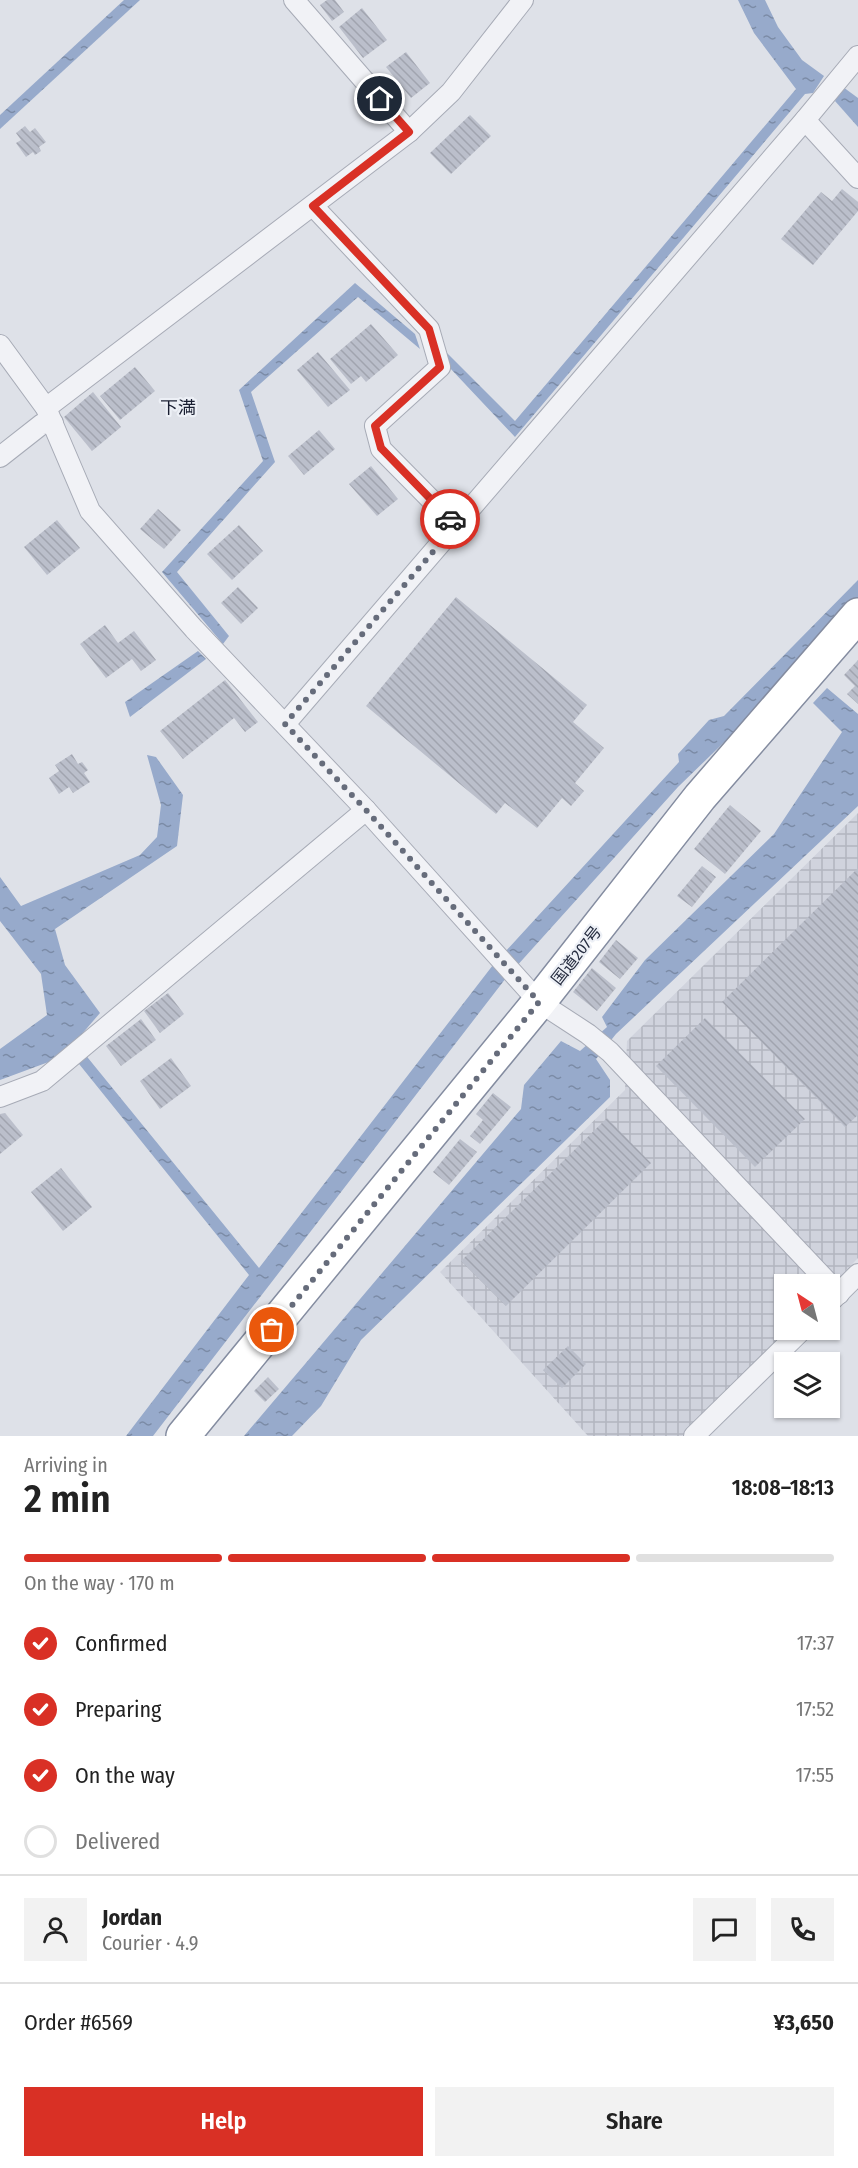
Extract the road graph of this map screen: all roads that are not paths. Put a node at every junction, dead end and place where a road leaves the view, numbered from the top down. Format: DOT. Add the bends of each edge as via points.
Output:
graph roads {
  1 [pos="294,0"];
  2 [pos="523,0"];
  3 [pos="858,56"];
  4 [pos="805,120"];
  5 [pos="409,132"];
  6 [pos="858,178"];
  7 [pos="313,206"];
  8 [pos="0,345"];
  9 [pos="50,416"];
  10 [pos="0,457"];
  11 [pos="456,525"];
  12 [pos="858,615"];
  13 [pos="285,724"];
  14 [pos="366,810"];
  15 [pos="529,991"];
  16 [pos="0,1097"];
  17 [pos="812,1274"];
  18 [pos="858,1274"];
  19 [pos="840,1292"];
  20 [pos="792,1340"];
  21 [pos="183,1436"];
  22 [pos="694,1436"];
  1 -- 5 [label="street"];
  2 -- 5 [label="street" via="451,92"];
  3 -- 4 [label="street"];
  4 -- 6 [label="street"];
  4 -- 11 [label="street"];
  5 -- 7 [label="street"];
  7 -- 9 [label="street"];
  7 -- 11 [label="street" via="429,329 440,367 375,426 381,448"];
  8 -- 9 [label="street"];
  9 -- 10 [label="street"];
  9 -- 13 [label="street" via="90,511"];
  11 -- 13 [label="street"];
  12 -- 15 [label="highway, 国道207号"];
  13 -- 14 [label="street"];
  14 -- 15 [label="street"];
  14 -- 16 [label="street" via="42,1081"];
  15 -- 17 [label="street" via="610,1052"];
  15 -- 21 [label="highway, 国道207号"];
  18 -- 19 [label="street"];
  20 -- 22 [label="street"];
}
